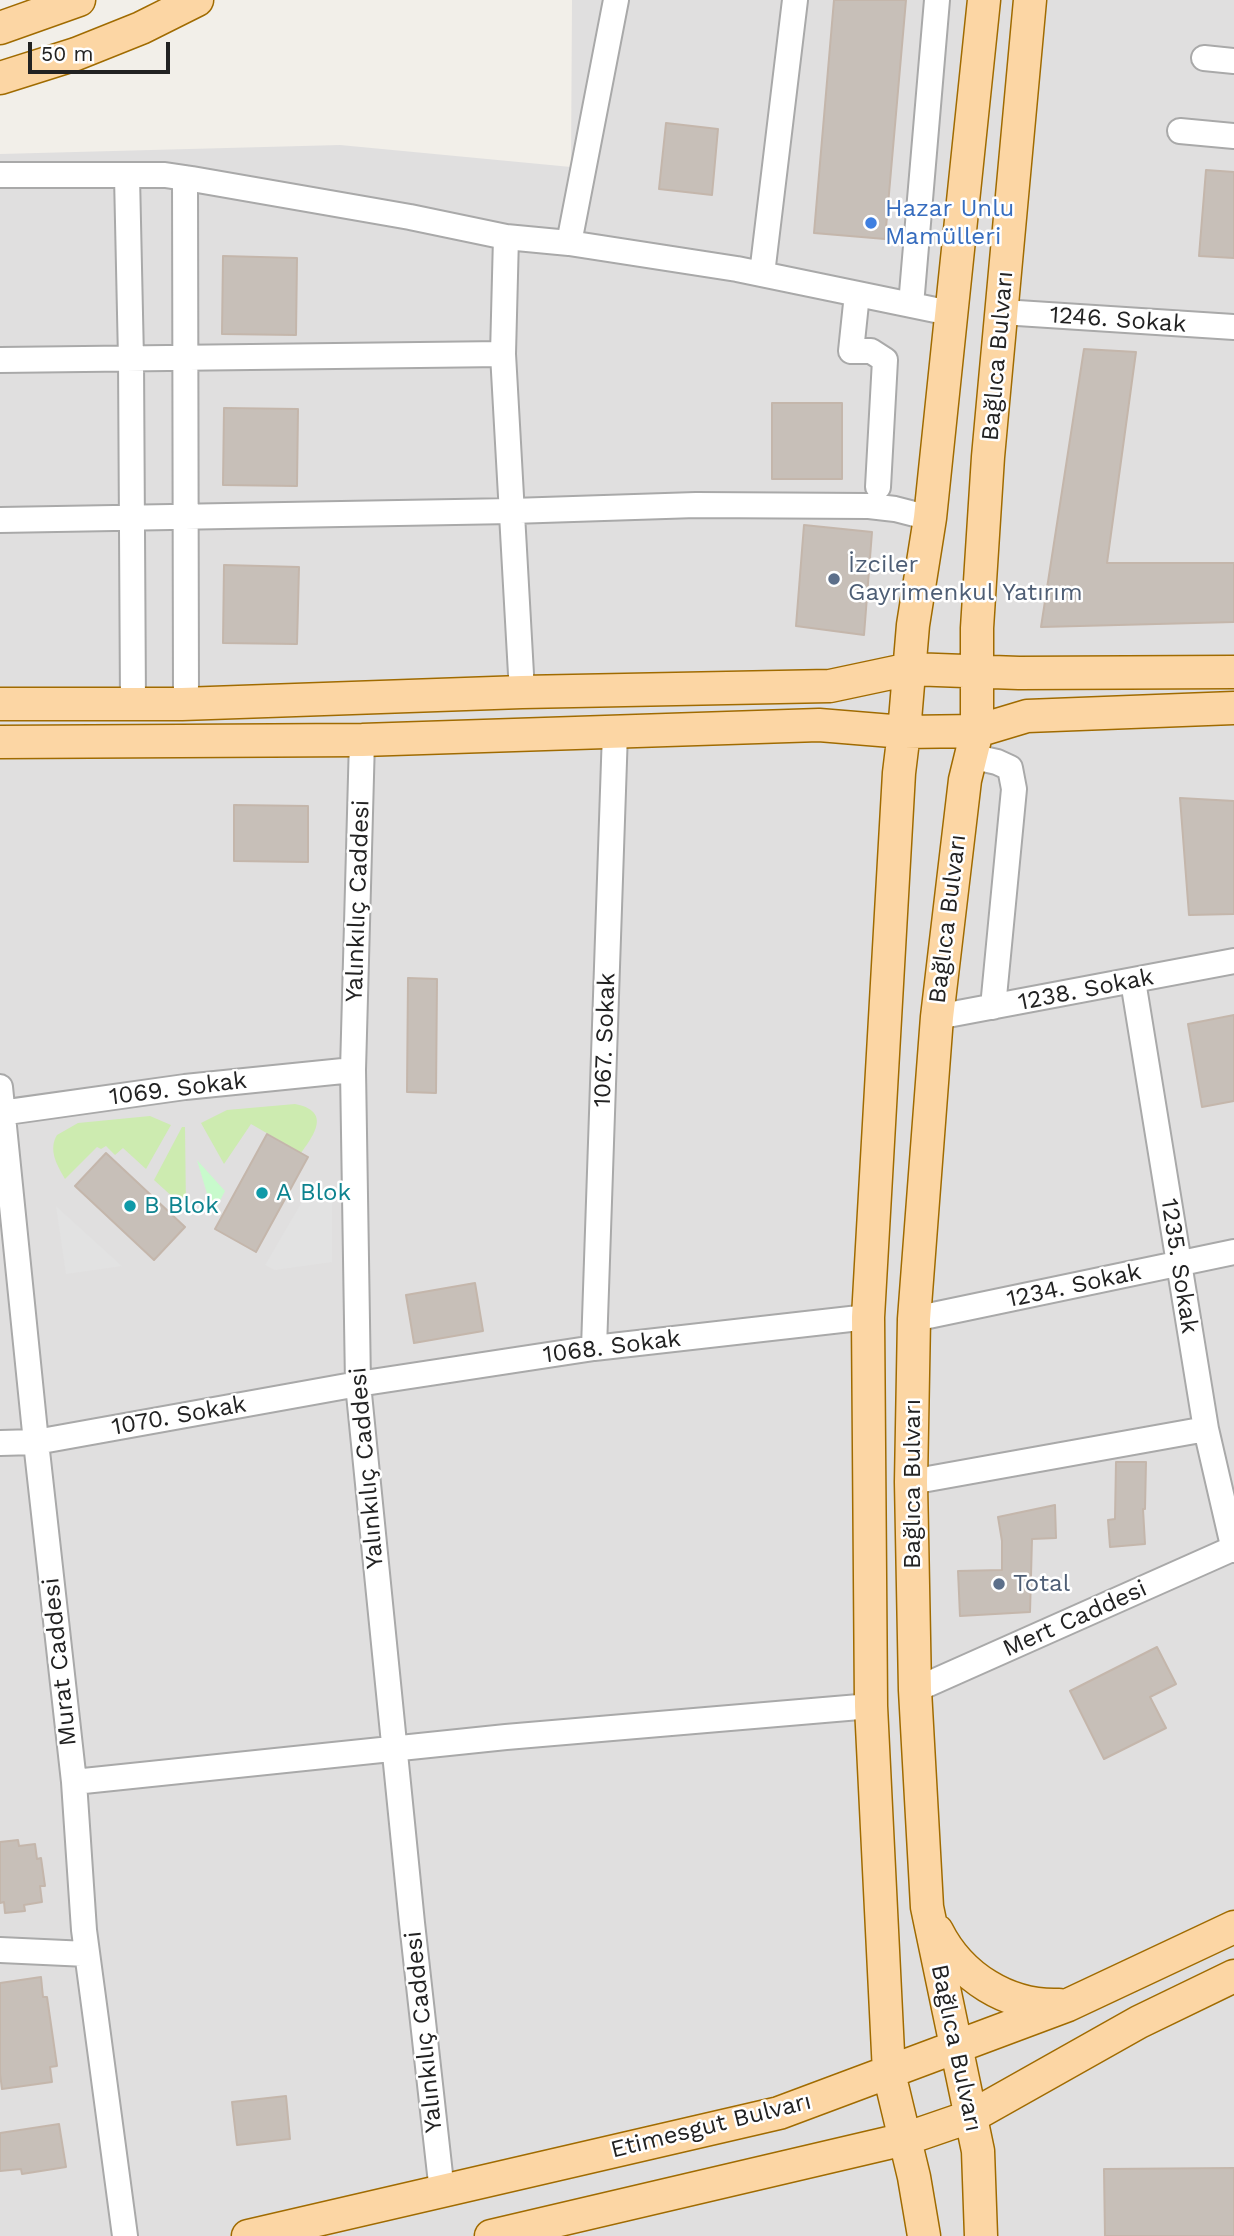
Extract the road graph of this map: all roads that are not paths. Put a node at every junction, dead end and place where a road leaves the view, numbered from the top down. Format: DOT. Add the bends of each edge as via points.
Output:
graph roads {
  1 [pos="79,0"];
  2 [pos="197,0"];
  3 [pos="616,0"];
  4 [pos="795,0"];
  5 [pos="937,0"];
  6 [pos="984,0"];
  7 [pos="1030,0"];
  8 [pos="0,27"];
  9 [pos="1204,58"];
  10 [pos="1234,61"];
  11 [pos="0,78"];
  12 [pos="1180,131"];
  13 [pos="1234,136"];
  14 [pos="0,175"];
  15 [pos="127,176"];
  16 [pos="185,178"];
  17 [pos="506,237"];
  18 [pos="569,243"];
  19 [pos="762,274"];
  20 [pos="857,294"];
  21 [pos="911,305"];
  22 [pos="1002,312"];
  23 [pos="950,313"];
  24 [pos="1234,327"];
  25 [pos="503,354"];
  26 [pos="184,358"];
  27 [pos="131,359"];
  28 [pos="0,360"];
  29 [pos="878,487"];
  30 [pos="512,512"];
  31 [pos="131,518"];
  32 [pos="185,518"];
  33 [pos="930,518"];
  34 [pos="0,520"];
  35 [pos="910,669"];
  36 [pos="978,671"];
  37 [pos="1234,672"];
  38 [pos="522,692"];
  39 [pos="0,704"];
  40 [pos="133,704"];
  41 [pos="186,704"];
  42 [pos="1234,708"];
  43 [pos="615,732"];
  44 [pos="904,732"];
  45 [pos="362,740"];
  46 [pos="0,742"];
  47 [pos="973,743"];
  48 [pos="1234,961"];
  49 [pos="1133,981"];
  50 [pos="993,1007"];
  51 [pos="937,1017"];
  52 [pos="353,1070"];
  53 [pos="0,1087"];
  54 [pos="1,1113"];
  55 [pos="1234,1252"];
  56 [pos="1179,1264"];
  57 [pos="867,1317"];
  58 [pos="914,1319"];
  59 [pos="594,1348"];
  60 [pos="358,1384"];
  61 [pos="1206,1429"];
  62 [pos="36,1442"];
  63 [pos="0,1443"];
  64 [pos="911,1482"];
  65 [pos="1234,1549"];
  66 [pos="915,1690"];
  67 [pos="872,1706"];
  68 [pos="394,1748"];
  69 [pos="74,1782"];
  70 [pos="928,1907"];
  71 [pos="1234,1927"];
  72 [pos="0,1950"];
  73 [pos="87,1954"];
  74 [pos="1234,1976"];
  75 [pos="1068,2005"];
  76 [pos="957,2045"];
  77 [pos="889,2073"];
  78 [pos="972,2116"];
  79 [pos="905,2139"];
  80 [pos="442,2192"];
  81 [pos="125,2236"];
  82 [pos="248,2236"];
  83 [pos="491,2236"];
  84 [pos="925,2236"];
  85 [pos="981,2236"];
  1 -- 8 [label="main road"];
  2 -- 11 [label="main road" via="76,54"];
  3 -- 18 [label="street"];
  4 -- 19 [label="street"];
  5 -- 21 [label="street"];
  6 -- 23 [label="main road, Bağlıca Bulvarı"];
  7 -- 22 [label="main road, Bağlıca Bulvarı"];
  9 -- 10 [label="street"];
  12 -- 13 [label="street"];
  14 -- 15 [label="street"];
  15 -- 16 [label="street"];
  15 -- 27 [label="street"];
  16 -- 17 [label="street"];
  16 -- 26 [label="street"];
  17 -- 18 [label="street"];
  17 -- 25 [label="street"];
  18 -- 19 [label="street"];
  19 -- 20 [label="street"];
  20 -- 21 [label="street"];
  20 -- 29 [label="street" via="851,351 871,351 885,360"];
  21 -- 23 [label="street"];
  22 -- 24 [label="street, 1246. Sokak"];
  22 -- 36 [label="main road, Bağlıca Bulvarı" via="977,628"];
  23 -- 33 [label="main road, Bağlıca Bulvarı"];
  25 -- 26 [label="street"];
  25 -- 30 [label="street"];
  26 -- 27 [label="street"];
  26 -- 32 [label="street"];
  27 -- 28 [label="street"];
  27 -- 31 [label="street"];
  30 -- 32 [label="street"];
  30 -- 33 [label="street" via="696,505 869,506"];
  30 -- 38 [label="street"];
  31 -- 32 [label="street"];
  31 -- 34 [label="street"];
  31 -- 40 [label="street"];
  32 -- 41 [label="street"];
  33 -- 35 [label="main road, Bağlıca Bulvarı"];
  35 -- 36 [label="main road"];
  35 -- 38 [label="main road" via="830,686"];
  35 -- 44 [label="main road, Bağlıca Bulvarı"];
  36 -- 37 [label="main road"];
  36 -- 47 [label="main road, Bağlıca Bulvarı"];
  38 -- 41 [label="main road"];
  39 -- 40 [label="main road"];
  40 -- 41 [label="main road"];
  42 -- 47 [label="main road" via="1027,716"];
  43 -- 44 [label="main road" via="819,725"];
  43 -- 45 [label="main road"];
  43 -- 59 [label="street, 1067. Sokak"];
  44 -- 47 [label="main road"];
  44 -- 57 [label="main road, Bağlıca Bulvarı"];
  45 -- 46 [label="main road"];
  45 -- 52 [label="street, Yalınkılıç Caddesi"];
  47 -- 50 [label="street" via="1010,768 1014,789"];
  47 -- 51 [label="main road, Bağlıca Bulvarı"];
  48 -- 49 [label="street, 1238. Sokak"];
  49 -- 50 [label="street, 1238. Sokak"];
  49 -- 56 [label="street, 1235. Sokak"];
  50 -- 51 [label="street, 1238. Sokak"];
  51 -- 58 [label="main road, Bağlıca Bulvarı"];
  52 -- 54 [label="street, 1069. Sokak"];
  52 -- 60 [label="street, Yalınkılıç Caddesi"];
  53 -- 54 [label="street, Murat Caddesi"];
  54 -- 62 [label="street, Murat Caddesi"];
  55 -- 56 [label="street, 1234. Sokak"];
  56 -- 58 [label="street, 1234. Sokak"];
  56 -- 61 [label="street, 1235. Sokak"];
  57 -- 59 [label="street, 1068. Sokak"];
  57 -- 67 [label="main road, Bağlıca Bulvarı"];
  58 -- 64 [label="main road, Bağlıca Bulvarı"];
  59 -- 60 [label="street, 1068. Sokak"];
  60 -- 62 [label="street, 1070. Sokak"];
  60 -- 68 [label="street, Yalınkılıç Caddesi"];
  61 -- 64 [label="street"];
  61 -- 65 [label="street, 1235. Sokak"];
  62 -- 63 [label="street, 1070. Sokak"];
  62 -- 69 [label="street, Murat Caddesi"];
  64 -- 66 [label="main road, Bağlıca Bulvarı"];
  65 -- 66 [label="street, Mert Caddesi"];
  66 -- 70 [label="main road, Bağlıca Bulvarı"];
  67 -- 68 [label="street"];
  67 -- 77 [label="main road, Bağlıca Bulvarı"];
  68 -- 69 [label="street"];
  68 -- 80 [label="street, Yalınkılıç Caddesi"];
  69 -- 73 [label="street, Murat Caddesi"];
  70 -- 75 [label="main road" via="950,1953 988,1987 1018,2000"];
  70 -- 76 [label="main road, Bağlıca Bulvarı"];
  71 -- 75 [label="main road, Etimesgut Bulvarı"];
  72 -- 73 [label="street"];
  73 -- 81 [label="street, Murat Caddesi"];
  74 -- 78 [label="main road" via="1128,2028"];
  75 -- 76 [label="main road, Etimesgut Bulvarı"];
  76 -- 77 [label="main road, Etimesgut Bulvarı"];
  76 -- 78 [label="main road, Bağlıca Bulvarı"];
  77 -- 79 [label="main road, Bağlıca Bulvarı"];
  77 -- 80 [label="main road, Etimesgut Bulvarı" via="779,2113"];
  78 -- 79 [label="main road"];
  78 -- 85 [label="main road, Bağlıca Bulvarı"];
  79 -- 83 [label="main road"];
  79 -- 84 [label="main road, Bağlıca Bulvarı"];
  80 -- 82 [label="main road, Etimesgut Bulvarı"];
}
